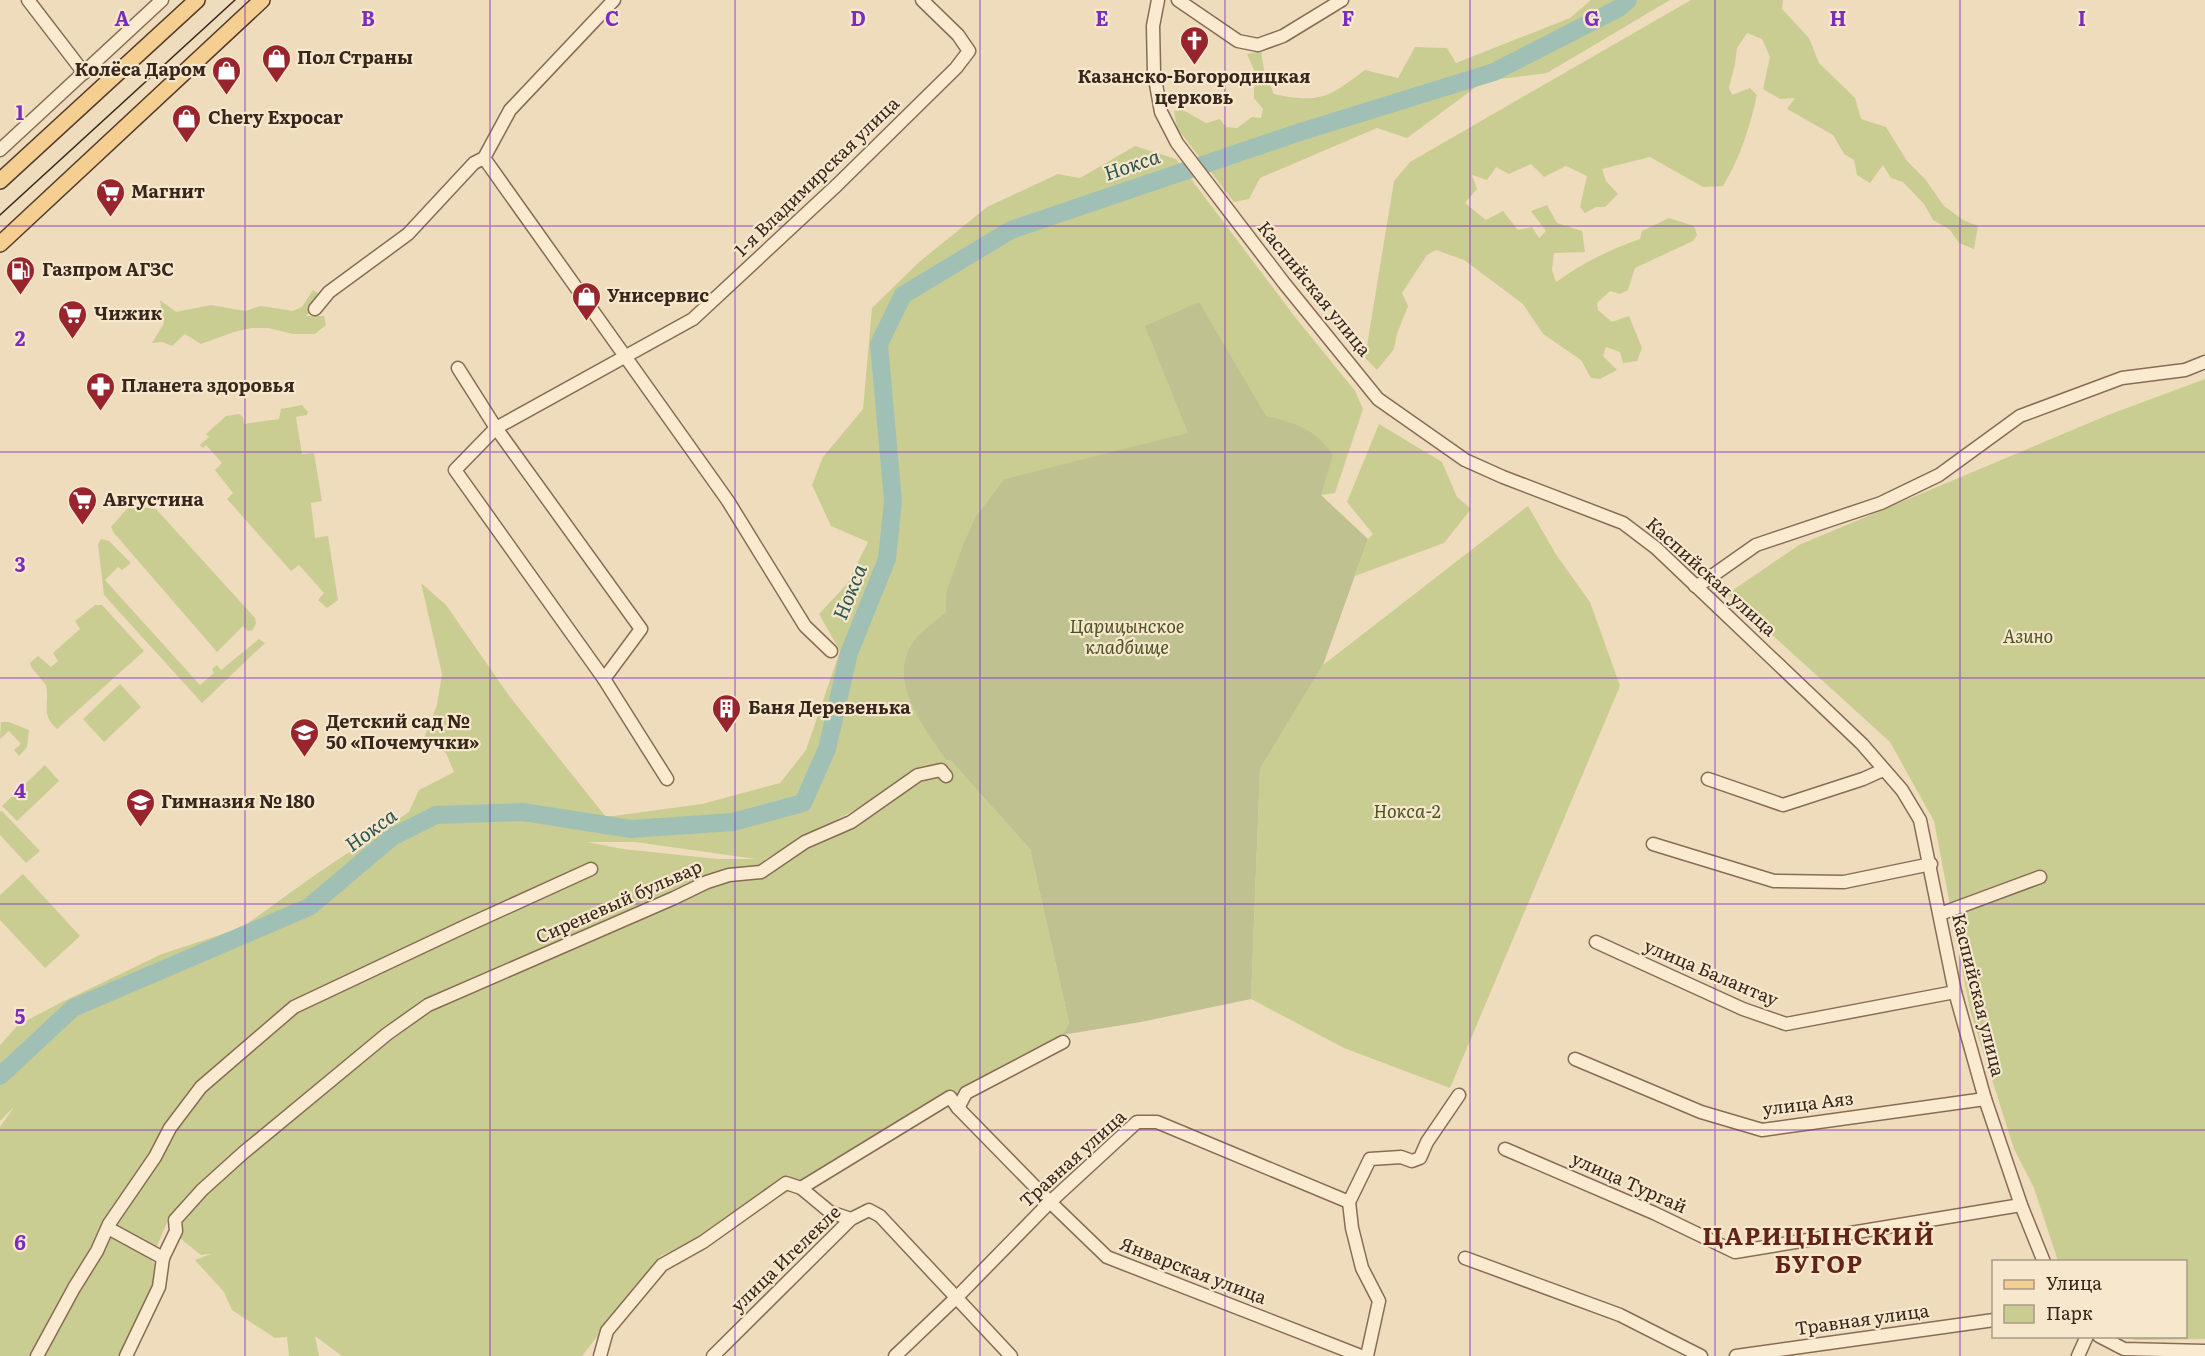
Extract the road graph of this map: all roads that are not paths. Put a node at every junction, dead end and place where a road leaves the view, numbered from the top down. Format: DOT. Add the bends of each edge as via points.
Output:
graph roads {
  1 [pos="28,0"];
  2 [pos="162,0"];
  3 [pos="197,0"];
  4 [pos="262,0"];
  5 [pos="614,0"];
  6 [pos="922,0"];
  7 [pos="1158,0"];
  8 [pos="1178,0"];
  9 [pos="1342,0"];
  10 [pos="84,73"];
  11 [pos="0,150"];
  12 [pos="484,158"];
  13 [pos="0,181"];
  14 [pos="0,244"];
  15 [pos="315,309"];
  16 [pos="625,358"];
  17 [pos="2205,362"];
  18 [pos="458,368"];
  19 [pos="496,428"];
  20 [pos="1695,586"];
  21 [pos="831,651"];
  22 [pos="604,679"];
  23 [pos="1883,770"];
  24 [pos="946,776"];
  25 [pos="667,779"];
  26 [pos="1708,779"];
  27 [pos="1653,844"];
  28 [pos="1930,864"];
  29 [pos="591,869"];
  30 [pos="2040,877"];
  31 [pos="1940,914"];
  32 [pos="1596,942"];
  33 [pos="1955,992"];
  34 [pos="1063,1042"];
  35 [pos="1575,1059"];
  36 [pos="1458,1095"];
  37 [pos="1985,1099"];
  38 [pos="958,1108"];
  39 [pos="1505,1149"];
  40 [pos="801,1188"];
  41 [pos="1050,1202"];
  42 [pos="1349,1202"];
  43 [pos="2021,1205"];
  44 [pos="851,1219"];
  45 [pos="108,1228"];
  46 [pos="163,1258"];
  47 [pos="1465,1258"];
  48 [pos="2043,1260"];
  49 [pos="958,1296"];
  50 [pos="1992,1320"];
  51 [pos="2086,1338"];
  52 [pos="2103,1338"];
  53 [pos="2205,1351"];
  54 [pos="37,1356"];
  55 [pos="126,1356"];
  56 [pos="600,1356"];
  57 [pos="713,1356"];
  58 [pos="895,1356"];
  59 [pos="1011,1356"];
  60 [pos="1361,1356"];
  61 [pos="1367,1356"];
  62 [pos="1701,1356"];
  63 [pos="1736,1356"];
  64 [pos="2078,1356"];
  1 -- 10 [label="street"];
  2 -- 10 [label="street"];
  3 -- 13 [label="main road"];
  4 -- 14 [label="main road"];
  5 -- 12 [label="street" via="510,110"];
  6 -- 16 [label="street, 1-я Владимирская улица" via="969,51 956,68 693,319"];
  7 -- 20 [label="street, Каспийская улица" via="1153,26 1154,73 1161,112 1177,143 1378,399 1465,460 1623,523"];
  8 -- 9 [label="street" via="1238,40 1258,45 1283,36"];
  10 -- 11 [label="street"];
  12 -- 15 [label="street" via="474,163 408,234 329,292"];
  12 -- 16 [label="street"];
  16 -- 19 [label="street"];
  16 -- 21 [label="street" via="728,501 805,626"];
  17 -- 20 [label="street" via="2185,370 2122,378 2020,416 1939,475 1881,503 1756,545"];
  18 -- 19 [label="street"];
  19 -- 22 [label="street" via="640,629"];
  19 -- 22 [label="street" via="455,470"];
  20 -- 23 [label="street, Каспийская улица" via="1837,719"];
  22 -- 25 [label="street"];
  23 -- 26 [label="street" via="1783,805"];
  23 -- 28 [label="street, Каспийская улица" via="1902,790 1920,820"];
  24 -- 46 [label="street, Сиреневый бульвар" via="941,770 918,775 851,822 805,842 761,872 707,882 428,1005 387,1034 202,1190 176,1220 176,1231"];
  27 -- 28 [label="street" via="1774,881 1844,882"];
  28 -- 31 [label="street, Каспийская улица"];
  29 -- 45 [label="street" via="294,1007 201,1086"];
  30 -- 31 [label="street"];
  31 -- 33 [label="street, Каспийская улица"];
  32 -- 33 [label="street, улица Балантау" via="1743,1009 1786,1024"];
  33 -- 37 [label="street, Каспийская улица"];
  34 -- 38 [label="street" via="966,1093"];
  35 -- 37 [label="street, улица Аяз" via="1701,1112 1762,1130"];
  36 -- 42 [label="street" via="1420,1158 1370,1160"];
  37 -- 43 [label="street, Каспийская улица"];
  38 -- 40 [label="street, Январская улица" via="950,1097"];
  38 -- 41 [label="street, Январская улица"];
  39 -- 43 [label="street, улица Тургай" via="1735,1252"];
  40 -- 44 [label="street" via="830,1212"];
  40 -- 56 [label="street" via="786,1183 703,1242 662,1265 607,1331"];
  41 -- 42 [label="street, Травная улица" via="1137,1122 1157,1122"];
  41 -- 49 [label="street, Травная улица"];
  41 -- 60 [label="street, Январская улица" via="1107,1257"];
  42 -- 61 [label="street" via="1362,1268 1379,1301"];
  43 -- 48 [label="street, Каспийская улица"];
  44 -- 49 [label="street, улица Игелекле" via="869,1210 880,1216"];
  44 -- 57 [label="street, улица Игелекле"];
  45 -- 46 [label="street"];
  45 -- 54 [label="street"];
  46 -- 55 [label="street" via="159,1287"];
  47 -- 62 [label="street" via="1620,1315"];
  49 -- 58 [label="street, Травная улица"];
  49 -- 59 [label="street, улица Игелекле"];
  50 -- 63 [label="street, Травная улица"];
  51 -- 64 [label="street"];
  52 -- 53 [label="street" via="2124,1349"];
}
